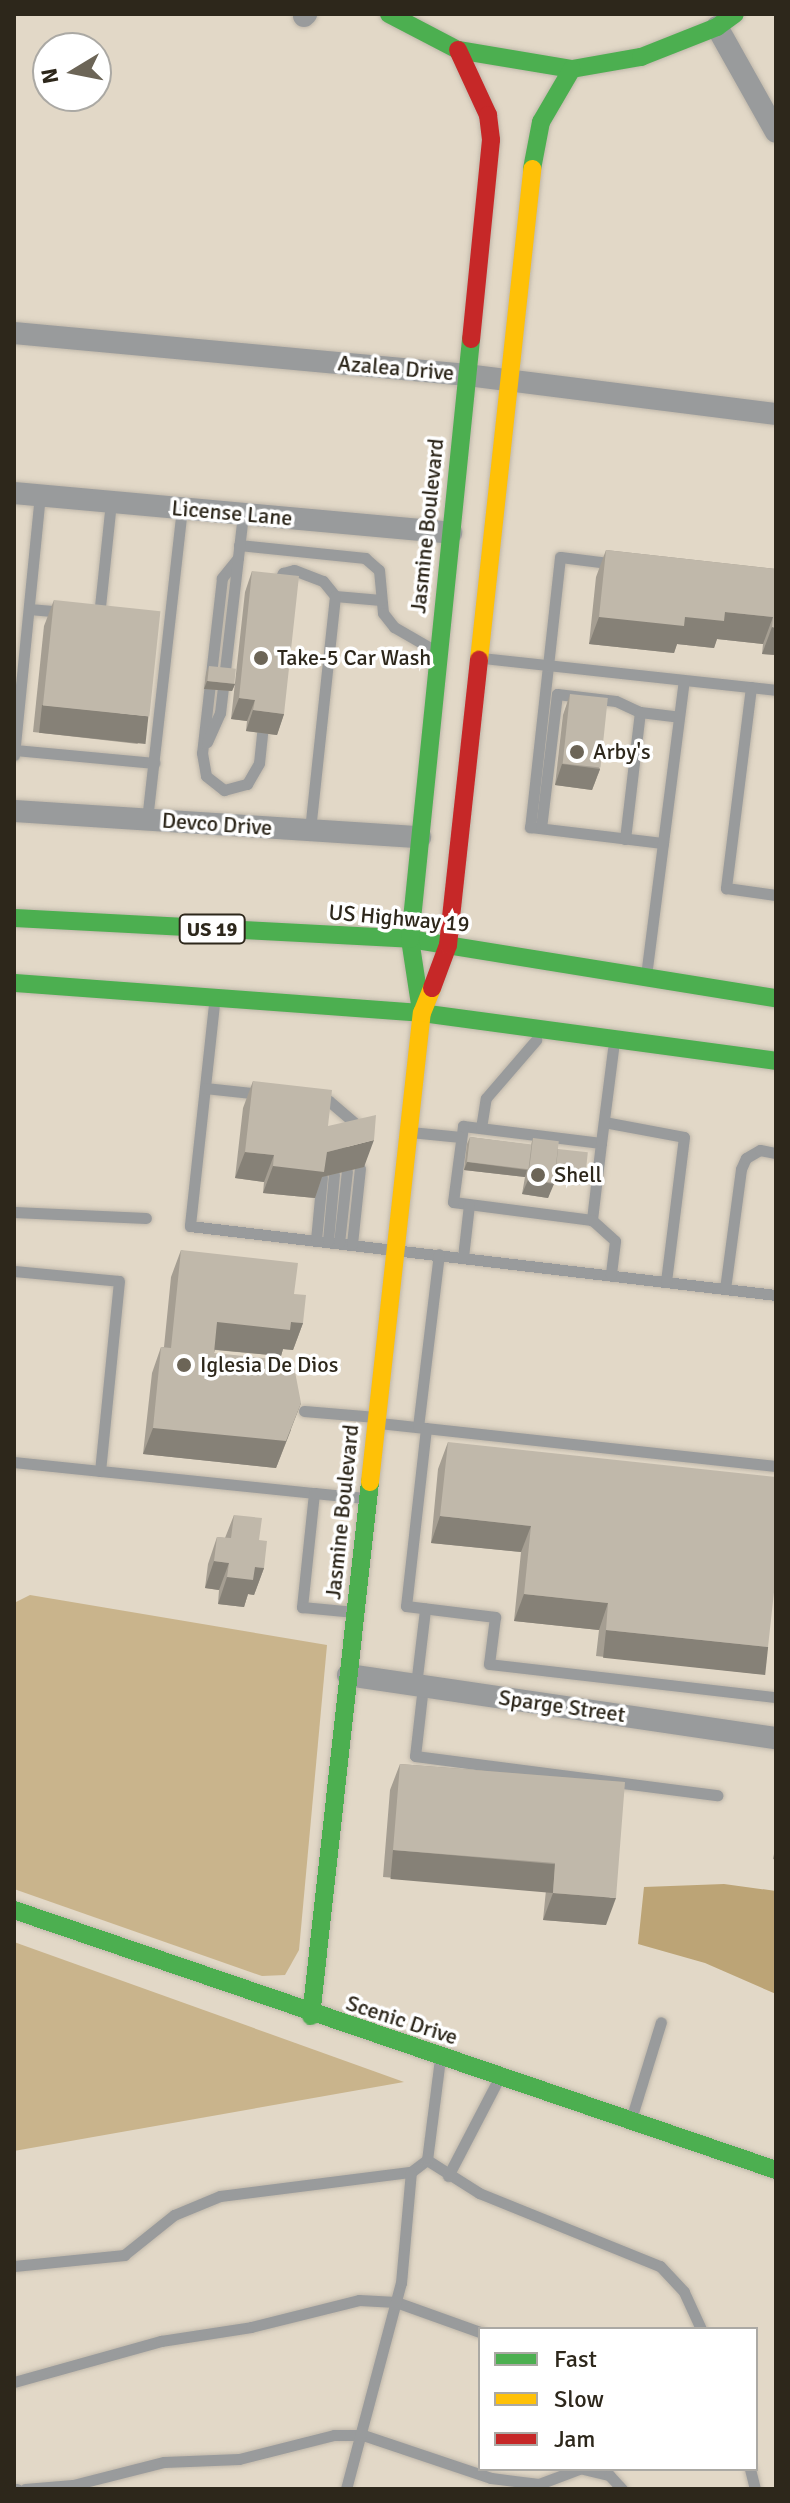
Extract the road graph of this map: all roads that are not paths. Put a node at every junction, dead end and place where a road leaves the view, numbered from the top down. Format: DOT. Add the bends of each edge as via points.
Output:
graph roads {
  1 [pos="389,14"];
  2 [pos="726,20"];
  3 [pos="458,50"];
  4 [pos="572,69"];
  5 [pos="776,132"];
  6 [pos="14,333"];
  7 [pos="467,375"];
  8 [pos="509,380"];
  9 [pos="776,414"];
  10 [pos="14,493"];
  11 [pos="40,496"];
  12 [pos="111,502"];
  13 [pos="182,509"];
  14 [pos="243,514"];
  15 [pos="451,533"];
  16 [pos="239,545"];
  17 [pos="637,566"];
  18 [pos="276,595"];
  19 [pos="335,596"];
  20 [pos="381,600"];
  21 [pos="29,609"];
  22 [pos="99,616"];
  23 [pos="113,617"];
  24 [pos="155,621"];
  25 [pos="169,623"];
  26 [pos="438,652"];
  27 [pos="479,657"];
  28 [pos="548,665"];
  29 [pos="684,680"];
  30 [pos="751,687"];
  31 [pos="776,690"];
  32 [pos="640,712"];
  33 [pos="679,717"];
  34 [pos="262,733"];
  35 [pos="14,752"];
  36 [pos="154,763"];
  37 [pos="14,811"];
  38 [pos="147,820"];
  39 [pos="541,828"];
  40 [pos="310,830"];
  41 [pos="420,837"];
  42 [pos="625,839"];
  43 [pos="663,843"];
  44 [pos="776,895"];
  45 [pos="14,918"];
  46 [pos="410,939"];
  47 [pos="448,945"];
  48 [pos="646,977"];
  49 [pos="14,983"];
  50 [pos="215,995"];
  51 [pos="776,998"];
  52 [pos="422,1013"];
  53 [pos="545,1028"];
  54 [pos="614,1037"];
  55 [pos="776,1061"];
  56 [pos="205,1088"];
  57 [pos="282,1096"];
  58 [pos="298,1098"];
  59 [pos="341,1110"];
  60 [pos="353,1118"];
  61 [pos="604,1122"];
  62 [pos="340,1123"];
  63 [pos="481,1128"];
  64 [pos="352,1132"];
  65 [pos="409,1132"];
  66 [pos="461,1137"];
  67 [pos="362,1143"];
  68 [pos="601,1143"];
  69 [pos="776,1153"];
  70 [pos="360,1168"];
  71 [pos="347,1171"];
  72 [pos="328,1176"];
  73 [pos="469,1204"];
  74 [pos="14,1212"];
  75 [pos="146,1218"];
  76 [pos="592,1220"];
  77 [pos="328,1241"];
  78 [pos="352,1244"];
  79 [pos="396,1249"];
  80 [pos="439,1254"];
  81 [pos="463,1257"];
  82 [pos="14,1271"];
  83 [pos="611,1275"];
  84 [pos="666,1282"];
  85 [pos="725,1289"];
  86 [pos="776,1295"];
  87 [pos="304,1411"];
  88 [pos="377,1420"];
  89 [pos="422,1428"];
  90 [pos="14,1462"];
  91 [pos="776,1466"];
  92 [pos="100,1471"];
  93 [pos="314,1493"];
  94 [pos="368,1499"];
  95 [pos="425,1609"];
  96 [pos="355,1612"];
  97 [pos="348,1675"];
  98 [pos="420,1686"];
  99 [pos="776,1697"];
  100 [pos="776,1727"];
  101 [pos="776,1738"];
  102 [pos="717,1795"];
  103 [pos="14,1910"];
  104 [pos="311,2016"];
  105 [pos="661,2022"];
  106 [pos="440,2058"];
  107 [pos="499,2078"];
  108 [pos="630,2121"];
  109 [pos="427,2160"];
  110 [pos="776,2170"];
  111 [pos="411,2172"];
  112 [pos="448,2176"];
  113 [pos="14,2266"];
  114 [pos="396,2302"];
  115 [pos="700,2327"];
  116 [pos="478,2331"];
  117 [pos="14,2382"];
  118 [pos="363,2435"];
  119 [pos="575,2471"];
  120 [pos="590,2471"];
  121 [pos="25,2489"];
  122 [pos="346,2489"];
  123 [pos="622,2489"];
  1 -- 3 [label="main road"];
  2 -- 4 [label="main road" via="641,57"];
  2 -- 5 [label="street"];
  3 -- 4 [label="main road"];
  3 -- 7 [label="main road, Jasmine Boulevard" via="488,115 491,140"];
  4 -- 8 [label="main road, Jasmine Boulevard" via="541,122 534,148"];
  6 -- 7 [label="street, Azalea Drive"];
  7 -- 8 [label="street, Azalea Drive"];
  7 -- 15 [label="main road, Jasmine Boulevard"];
  8 -- 9 [label="street, Azalea Drive"];
  8 -- 27 [label="main road, Jasmine Boulevard"];
  10 -- 11 [label="street, License Lane"];
  11 -- 12 [label="street, License Lane"];
  11 -- 21 [label="lane"];
  12 -- 13 [label="street, License Lane"];
  12 -- 22 [label="lane"];
  13 -- 14 [label="street, License Lane"];
  13 -- 25 [label="lane"];
  14 -- 15 [label="street, License Lane"];
  14 -- 16 [label="lane"];
  15 -- 26 [label="main road, Jasmine Boulevard"];
  16 -- 20 [label="lane" via="365,558 379,570"];
  16 -- 34 [label="lane" via="220,713 202,753 206,776 214,785 236,789 254,774"];
  17 -- 28 [label="lane" via="560,557"];
  18 -- 19 [label="lane" via="283,573 294,570 323,581"];
  19 -- 20 [label="lane"];
  19 -- 40 [label="lane"];
  20 -- 26 [label="lane" via="394,627"];
  21 -- 22 [label="lane"];
  21 -- 35 [label="lane"];
  22 -- 23 [label="lane"];
  24 -- 25 [label="lane"];
  25 -- 36 [label="lane"];
  26 -- 27 [label="main road"];
  26 -- 41 [label="main road, Jasmine Boulevard"];
  27 -- 28 [label="lane"];
  27 -- 47 [label="main road, Jasmine Boulevard"];
  28 -- 29 [label="lane"];
  28 -- 39 [label="lane" via="530,827"];
  29 -- 30 [label="lane"];
  29 -- 33 [label="lane"];
  30 -- 31 [label="lane"];
  30 -- 44 [label="lane" via="726,888"];
  32 -- 33 [label="lane"];
  32 -- 39 [label="lane" via="616,701 557,694"];
  32 -- 42 [label="lane"];
  33 -- 43 [label="lane"];
  35 -- 36 [label="lane"];
  36 -- 38 [label="lane"];
  37 -- 38 [label="street, Devco Drive"];
  38 -- 40 [label="street, Devco Drive"];
  39 -- 42 [label="lane"];
  40 -- 41 [label="street, Devco Drive"];
  41 -- 46 [label="main road, Jasmine Boulevard"];
  42 -- 43 [label="lane"];
  43 -- 48 [label="lane"];
  45 -- 46 [label="main road, US Highway 19 / US 19"];
  46 -- 47 [label="main road, US Highway 19 / US 19"];
  46 -- 52 [label="main road, Jasmine Boulevard"];
  47 -- 48 [label="main road, US Highway 19 / US 19"];
  47 -- 52 [label="main road, Jasmine Boulevard"];
  48 -- 51 [label="main road, US Highway 19 / US 19"];
  49 -- 50 [label="main road"];
  50 -- 52 [label="main road"];
  50 -- 56 [label="lane"];
  52 -- 53 [label="main road"];
  52 -- 65 [label="main road, Jasmine Boulevard"];
  53 -- 54 [label="main road"];
  53 -- 63 [label="lane" via="486,1098"];
  54 -- 55 [label="main road"];
  54 -- 61 [label="lane"];
  56 -- 57 [label="lane"];
  56 -- 77 [label="lane" via="190,1226"];
  58 -- 59 [label="lane"];
  59 -- 60 [label="lane"];
  59 -- 62 [label="lane"];
  60 -- 64 [label="lane"];
  60 -- 67 [label="lane" via="364,1126"];
  61 -- 68 [label="lane"];
  61 -- 84 [label="lane" via="684,1137"];
  63 -- 66 [label="lane" via="463,1126"];
  63 -- 68 [label="lane"];
  65 -- 66 [label="lane"];
  65 -- 79 [label="main road, Jasmine Boulevard"];
  66 -- 73 [label="lane" via="453,1202"];
  68 -- 76 [label="lane"];
  69 -- 85 [label="lane" via="760,1150 746,1158 741,1169"];
  70 -- 78 [label="lane"];
  71 -- 77 [label="lane"];
  72 -- 77 [label="lane"];
  73 -- 76 [label="lane"];
  73 -- 81 [label="lane"];
  74 -- 75 [label="lane"];
  76 -- 83 [label="lane" via="615,1241"];
  77 -- 78 [label="lane"];
  78 -- 79 [label="lane"];
  79 -- 80 [label="lane"];
  79 -- 88 [label="main road, Jasmine Boulevard"];
  80 -- 81 [label="lane"];
  80 -- 89 [label="lane"];
  81 -- 83 [label="lane"];
  82 -- 92 [label="lane" via="119,1281"];
  83 -- 84 [label="lane"];
  84 -- 85 [label="lane"];
  85 -- 86 [label="lane"];
  87 -- 88 [label="lane"];
  88 -- 89 [label="lane"];
  88 -- 94 [label="main road, Jasmine Boulevard"];
  89 -- 91 [label="lane"];
  89 -- 95 [label="lane" via="406,1606"];
  90 -- 92 [label="lane"];
  92 -- 93 [label="lane"];
  93 -- 94 [label="lane"];
  93 -- 96 [label="lane" via="302,1607"];
  94 -- 96 [label="main road, Jasmine Boulevard"];
  95 -- 98 [label="lane"];
  95 -- 99 [label="lane" via="495,1617 489,1664"];
  96 -- 97 [label="main road, Jasmine Boulevard"];
  97 -- 98 [label="street, Sparge Street"];
  97 -- 104 [label="main road, Jasmine Boulevard"];
  98 -- 101 [label="street, Sparge Street"];
  98 -- 102 [label="lane" via="415,1756"];
  100 -- 101 [label="lane"];
  103 -- 104 [label="main road, Scenic Drive"];
  104 -- 106 [label="main road, Scenic Drive"];
  105 -- 108 [label="lane"];
  106 -- 107 [label="main road, Scenic Drive"];
  106 -- 109 [label="lane"];
  107 -- 108 [label="main road, Scenic Drive"];
  107 -- 112 [label="lane"];
  108 -- 110 [label="main road, Scenic Drive"];
  109 -- 111 [label="lane"];
  109 -- 112 [label="lane"];
  111 -- 113 [label="lane" via="220,2196 174,2215 124,2255"];
  111 -- 114 [label="lane"];
  112 -- 115 [label="lane" via="660,2266 684,2292"];
  114 -- 116 [label="lane"];
  114 -- 117 [label="lane" via="359,2300 251,2327 161,2341"];
  114 -- 118 [label="lane"];
  118 -- 119 [label="lane" via="491,2478 539,2484"];
  118 -- 121 [label="lane" via="305,2438 239,2459 164,2462 73,2485"];
  118 -- 122 [label="lane"];
  120 -- 123 [label="lane" via="609,2475"];
}
